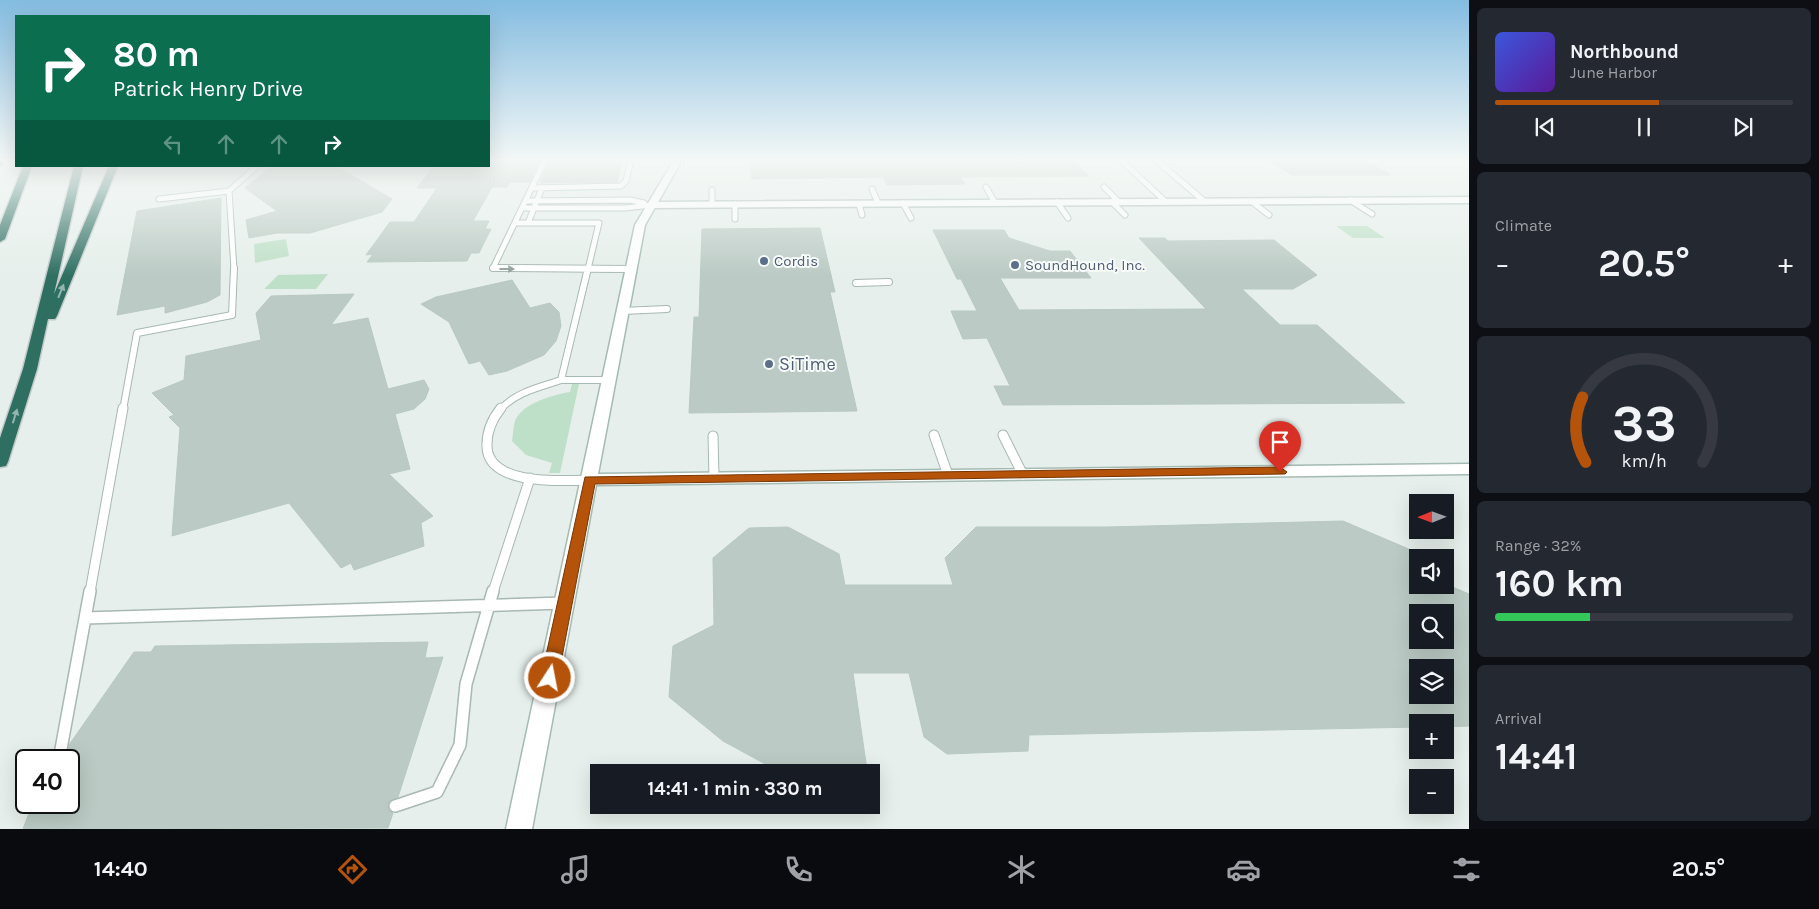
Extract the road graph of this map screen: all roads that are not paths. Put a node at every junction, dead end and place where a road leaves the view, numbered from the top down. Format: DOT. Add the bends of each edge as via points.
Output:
graph roads {
  1 [pos="15,199"];
  2 [pos="71,199"];
  3 [pos="100,199"];
  4 [pos="230,199"];
  5 [pos="655,199"];
  6 [pos="712,199"];
  7 [pos="876,199"];
  8 [pos="992,199"];
  9 [pos="1113,199"];
  10 [pos="1162,199"];
  11 [pos="1201,199"];
  12 [pos="537,200"];
  13 [pos="1350,200"];
  14 [pos="1469,200"];
  15 [pos="526,201"];
  16 [pos="1204,201"];
  17 [pos="1251,201"];
  18 [pos="1057,202"];
  19 [pos="1115,202"];
  20 [pos="1166,202"];
  21 [pos="878,203"];
  22 [pos="903,203"];
  23 [pos="995,203"];
  24 [pos="712,204"];
  25 [pos="735,204"];
  26 [pos="859,204"];
  27 [pos="651,205"];
  28 [pos="522,208"];
  29 [pos="533,208"];
  30 [pos="1372,214"];
  31 [pos="862,215"];
  32 [pos="1125,215"];
  33 [pos="1269,215"];
  34 [pos="911,218"];
  35 [pos="1068,218"];
  36 [pos="735,219"];
  37 [pos="515,223"];
  38 [pos="528,223"];
  39 [pos="0,239"];
  40 [pos="588,269"];
  41 [pos="631,269"];
  42 [pos="889,282"];
  43 [pos="856,283"];
  44 [pos="667,309"];
  45 [pos="622,311"];
  46 [pos="30,369"];
  47 [pos="561,380"];
  48 [pos="609,380"];
  49 [pos="934,435"];
  50 [pos="1003,435"];
  51 [pos="712,436"];
  52 [pos="0,462"];
  53 [pos="1469,469"];
  54 [pos="1023,475"];
  55 [pos="948,476"];
  56 [pos="530,478"];
  57 [pos="714,478"];
  58 [pos="590,480"];
  59 [pos="565,603"];
  60 [pos="489,604"];
  61 [pos="85,618"];
  62 [pos="61,749"];
  63 [pos="395,806"];
  64 [pos="519,829"];
  1 -- 39 [label="highway"];
  2 -- 46 [label="highway"];
  46 -- 3 [label="highway, one-way"];
  4 -- 61 [label="lane" via="234,258 232,315 137,333"];
  5 -- 27 [label="street"];
  6 -- 24 [label="lane"];
  7 -- 21 [label="lane"];
  8 -- 23 [label="lane"];
  9 -- 19 [label="lane"];
  10 -- 20 [label="lane"];
  11 -- 16 [label="lane"];
  12 -- 15 [label="lane"];
  12 -- 27 [label="lane" via="630,200"];
  12 -- 29 [label="lane"];
  13 -- 14 [label="street"];
  13 -- 17 [label="street"];
  13 -- 30 [label="lane"];
  15 -- 28 [label="lane"];
  16 -- 17 [label="street"];
  16 -- 20 [label="street"];
  17 -- 33 [label="lane"];
  18 -- 19 [label="street"];
  18 -- 23 [label="street"];
  18 -- 35 [label="lane"];
  19 -- 20 [label="street"];
  19 -- 32 [label="lane"];
  21 -- 22 [label="street"];
  21 -- 26 [label="street"];
  22 -- 23 [label="street"];
  22 -- 34 [label="lane"];
  24 -- 25 [label="street"];
  24 -- 27 [label="street"];
  25 -- 26 [label="street"];
  25 -- 36 [label="lane"];
  26 -- 31 [label="lane"];
  27 -- 29 [label="lane"];
  27 -- 41 [label="street" via="640,225"];
  28 -- 29 [label="lane"];
  28 -- 37 [label="lane"];
  29 -- 38 [label="lane"];
  37 -- 38 [label="lane"];
  37 -- 40 [label="lane, one-way" via="493,268"];
  38 -- 40 [label="lane" via="600,223"];
  40 -- 41 [label="lane"];
  40 -- 47 [label="lane"];
  41 -- 45 [label="street"];
  42 -- 43 [label="lane"];
  44 -- 45 [label="lane"];
  45 -- 48 [label="street"];
  52 -- 46 [label="highway, one-way"];
  47 -- 48 [label="lane"];
  47 -- 56 [label="lane" via="504,404 494,415 489,428 486,444 489,458 505,473"];
  48 -- 58 [label="street"];
  49 -- 55 [label="lane"];
  50 -- 54 [label="lane"];
  51 -- 57 [label="lane"];
  53 -- 54 [label="street"];
  54 -- 55 [label="street"];
  55 -- 57 [label="street"];
  56 -- 58 [label="lane"];
  56 -- 60 [label="lane"];
  57 -- 58 [label="street"];
  58 -- 59 [label="street"];
  59 -- 60 [label="lane"];
  59 -- 64 [label="street"];
  60 -- 61 [label="lane"];
  60 -- 63 [label="lane" via="466,684 460,746 437,792"];
  61 -- 62 [label="lane"];
}
